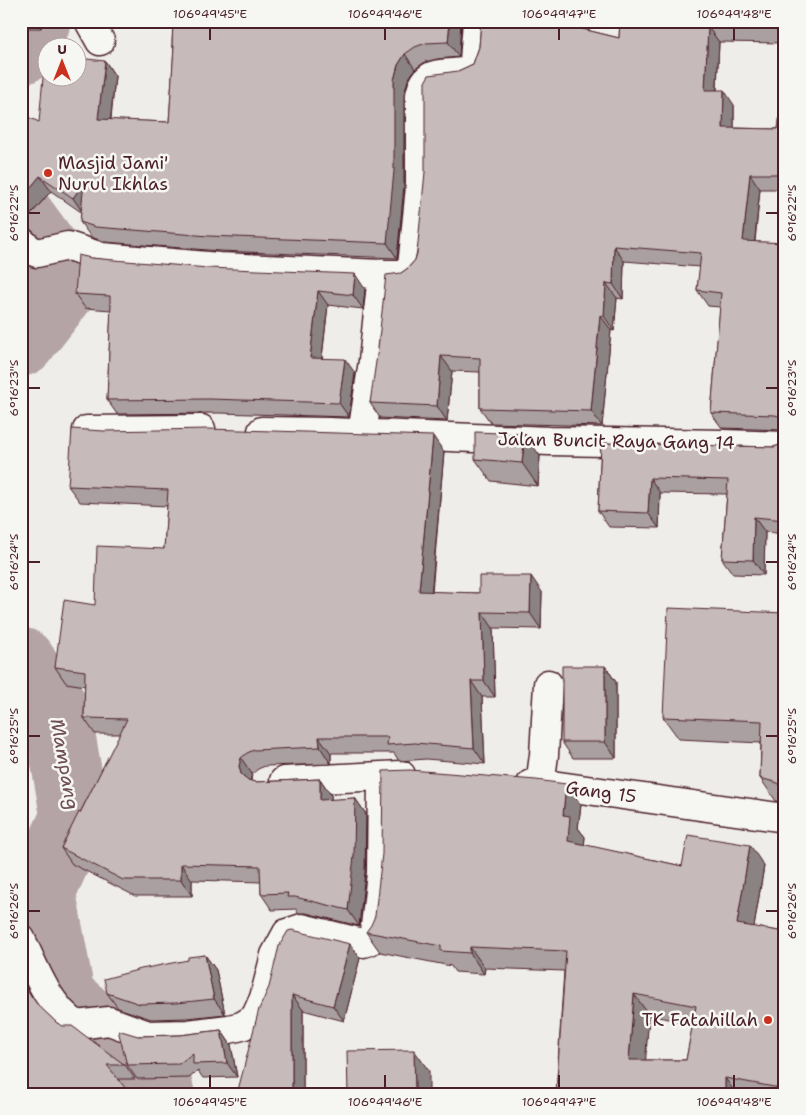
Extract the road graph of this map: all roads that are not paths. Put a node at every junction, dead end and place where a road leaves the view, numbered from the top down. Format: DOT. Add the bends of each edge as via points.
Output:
graph roads {
  1 [pos="477,21"];
  2 [pos="29,247"];
  3 [pos="382,274"];
  4 [pos="87,430"];
  5 [pos="362,434"];
  6 [pos="785,446"];
  7 [pos="548,684"];
  8 [pos="425,774"];
  9 [pos="382,776"];
  10 [pos="266,782"];
  11 [pos="511,782"];
  12 [pos="540,785"];
  13 [pos="785,818"];
  14 [pos="21,939"];
  1 -- 3 [label="street" via="472,69 433,74 421,85 420,187 412,267 404,274"];
  2 -- 3 [label="street" via="65,246 102,257 219,267"];
  3 -- 5 [label="street"];
  4 -- 5 [label="street, Jalan Buncit Raya Gang 14"];
  5 -- 6 [label="street, Jalan Buncit Raya Gang 14"];
  7 -- 12 [label="street"];
  8 -- 9 [label="street"];
  9 -- 10 [label="street"];
  9 -- 14 [label="street" via="381,873 374,935 370,942 359,942 302,928 287,933 275,955 264,998 255,1018 242,1026 188,1034 148,1035 114,1022 76,1025 56,1007"];
  11 -- 12 [label="street, Gang 15"];
  12 -- 13 [label="street, Gang 15"];
}
